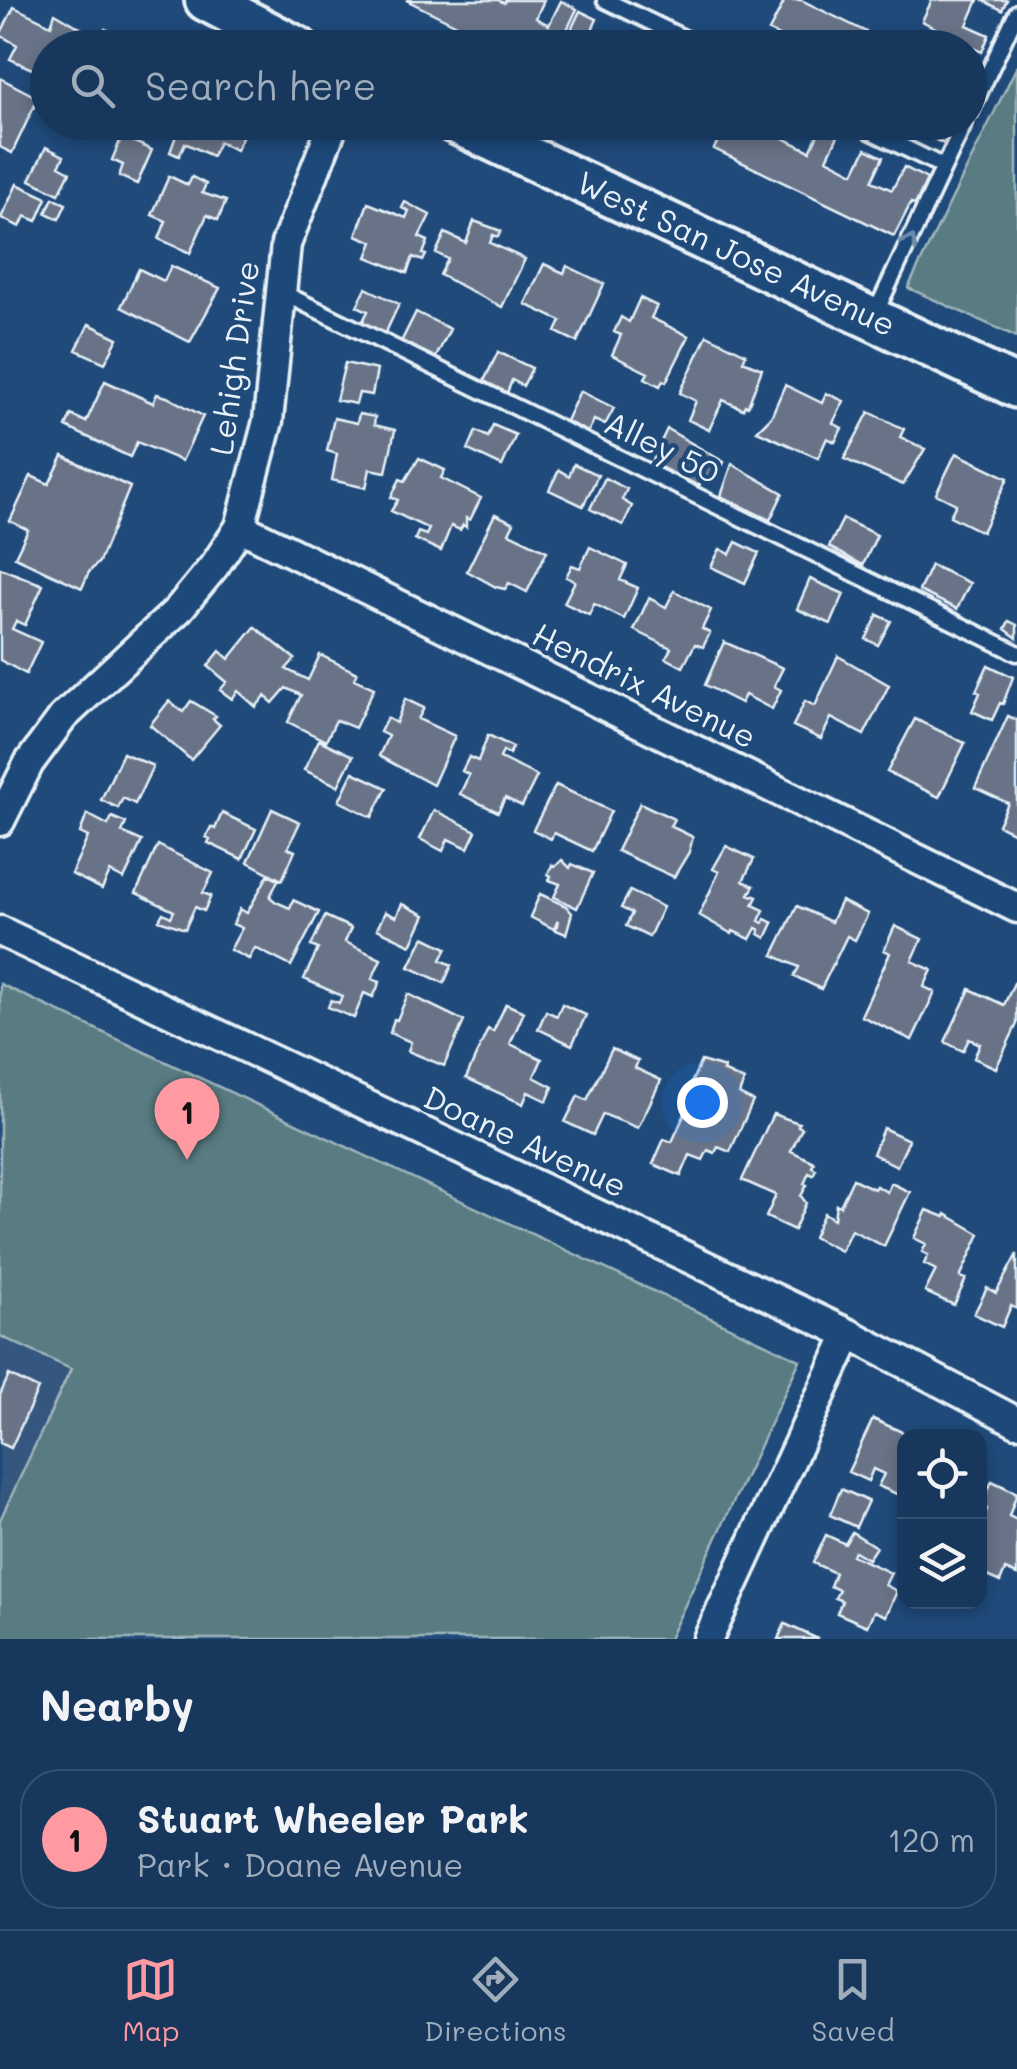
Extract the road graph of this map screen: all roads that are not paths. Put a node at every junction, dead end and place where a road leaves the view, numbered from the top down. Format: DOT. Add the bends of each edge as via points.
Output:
graph roads {
  1 [pos="206,0"];
  2 [pos="605,0"];
  3 [pos="1017,12"];
  4 [pos="264,30"];
  5 [pos="667,30"];
  6 [pos="987,76"];
  7 [pos="327,140"];
  8 [pos="493,140"];
  9 [pos="890,140"];
  10 [pos="956,140"];
  11 [pos="944,166"];
  12 [pos="282,293"];
  13 [pos="874,318"];
  14 [pos="1017,386"];
  15 [pos="240,527"];
  16 [pos="1017,653"];
  17 [pos="0,822"];
  18 [pos="1017,908"];
  19 [pos="0,931"];
  20 [pos="849,1334"];
  21 [pos="1017,1422"];
  22 [pos="708,1639"];
  1 -- 4 [label="street"];
  2 -- 5 [label="lane"];
  3 -- 6 [label="lane"];
  7 -- 12 [label="street, Lehigh Drive" via="286,244"];
  8 -- 13 [label="street, West San Jose Avenue"];
  9 -- 11 [label="lane"];
  10 -- 11 [label="lane"];
  13 -- 11 [label="lane, one-way"];
  12 -- 15 [label="street, Lehigh Drive" via="268,421"];
  12 -- 16 [label="lane, Alley 50"];
  13 -- 14 [label="street, West San Jose Avenue"];
  15 -- 17 [label="street, Lehigh Drive" via="178,610 63,717"];
  15 -- 18 [label="street, Hendrix Avenue"];
  19 -- 20 [label="street, Doane Avenue"];
  20 -- 21 [label="street, Doane Avenue"];
  20 -- 22 [label="street"];
}
